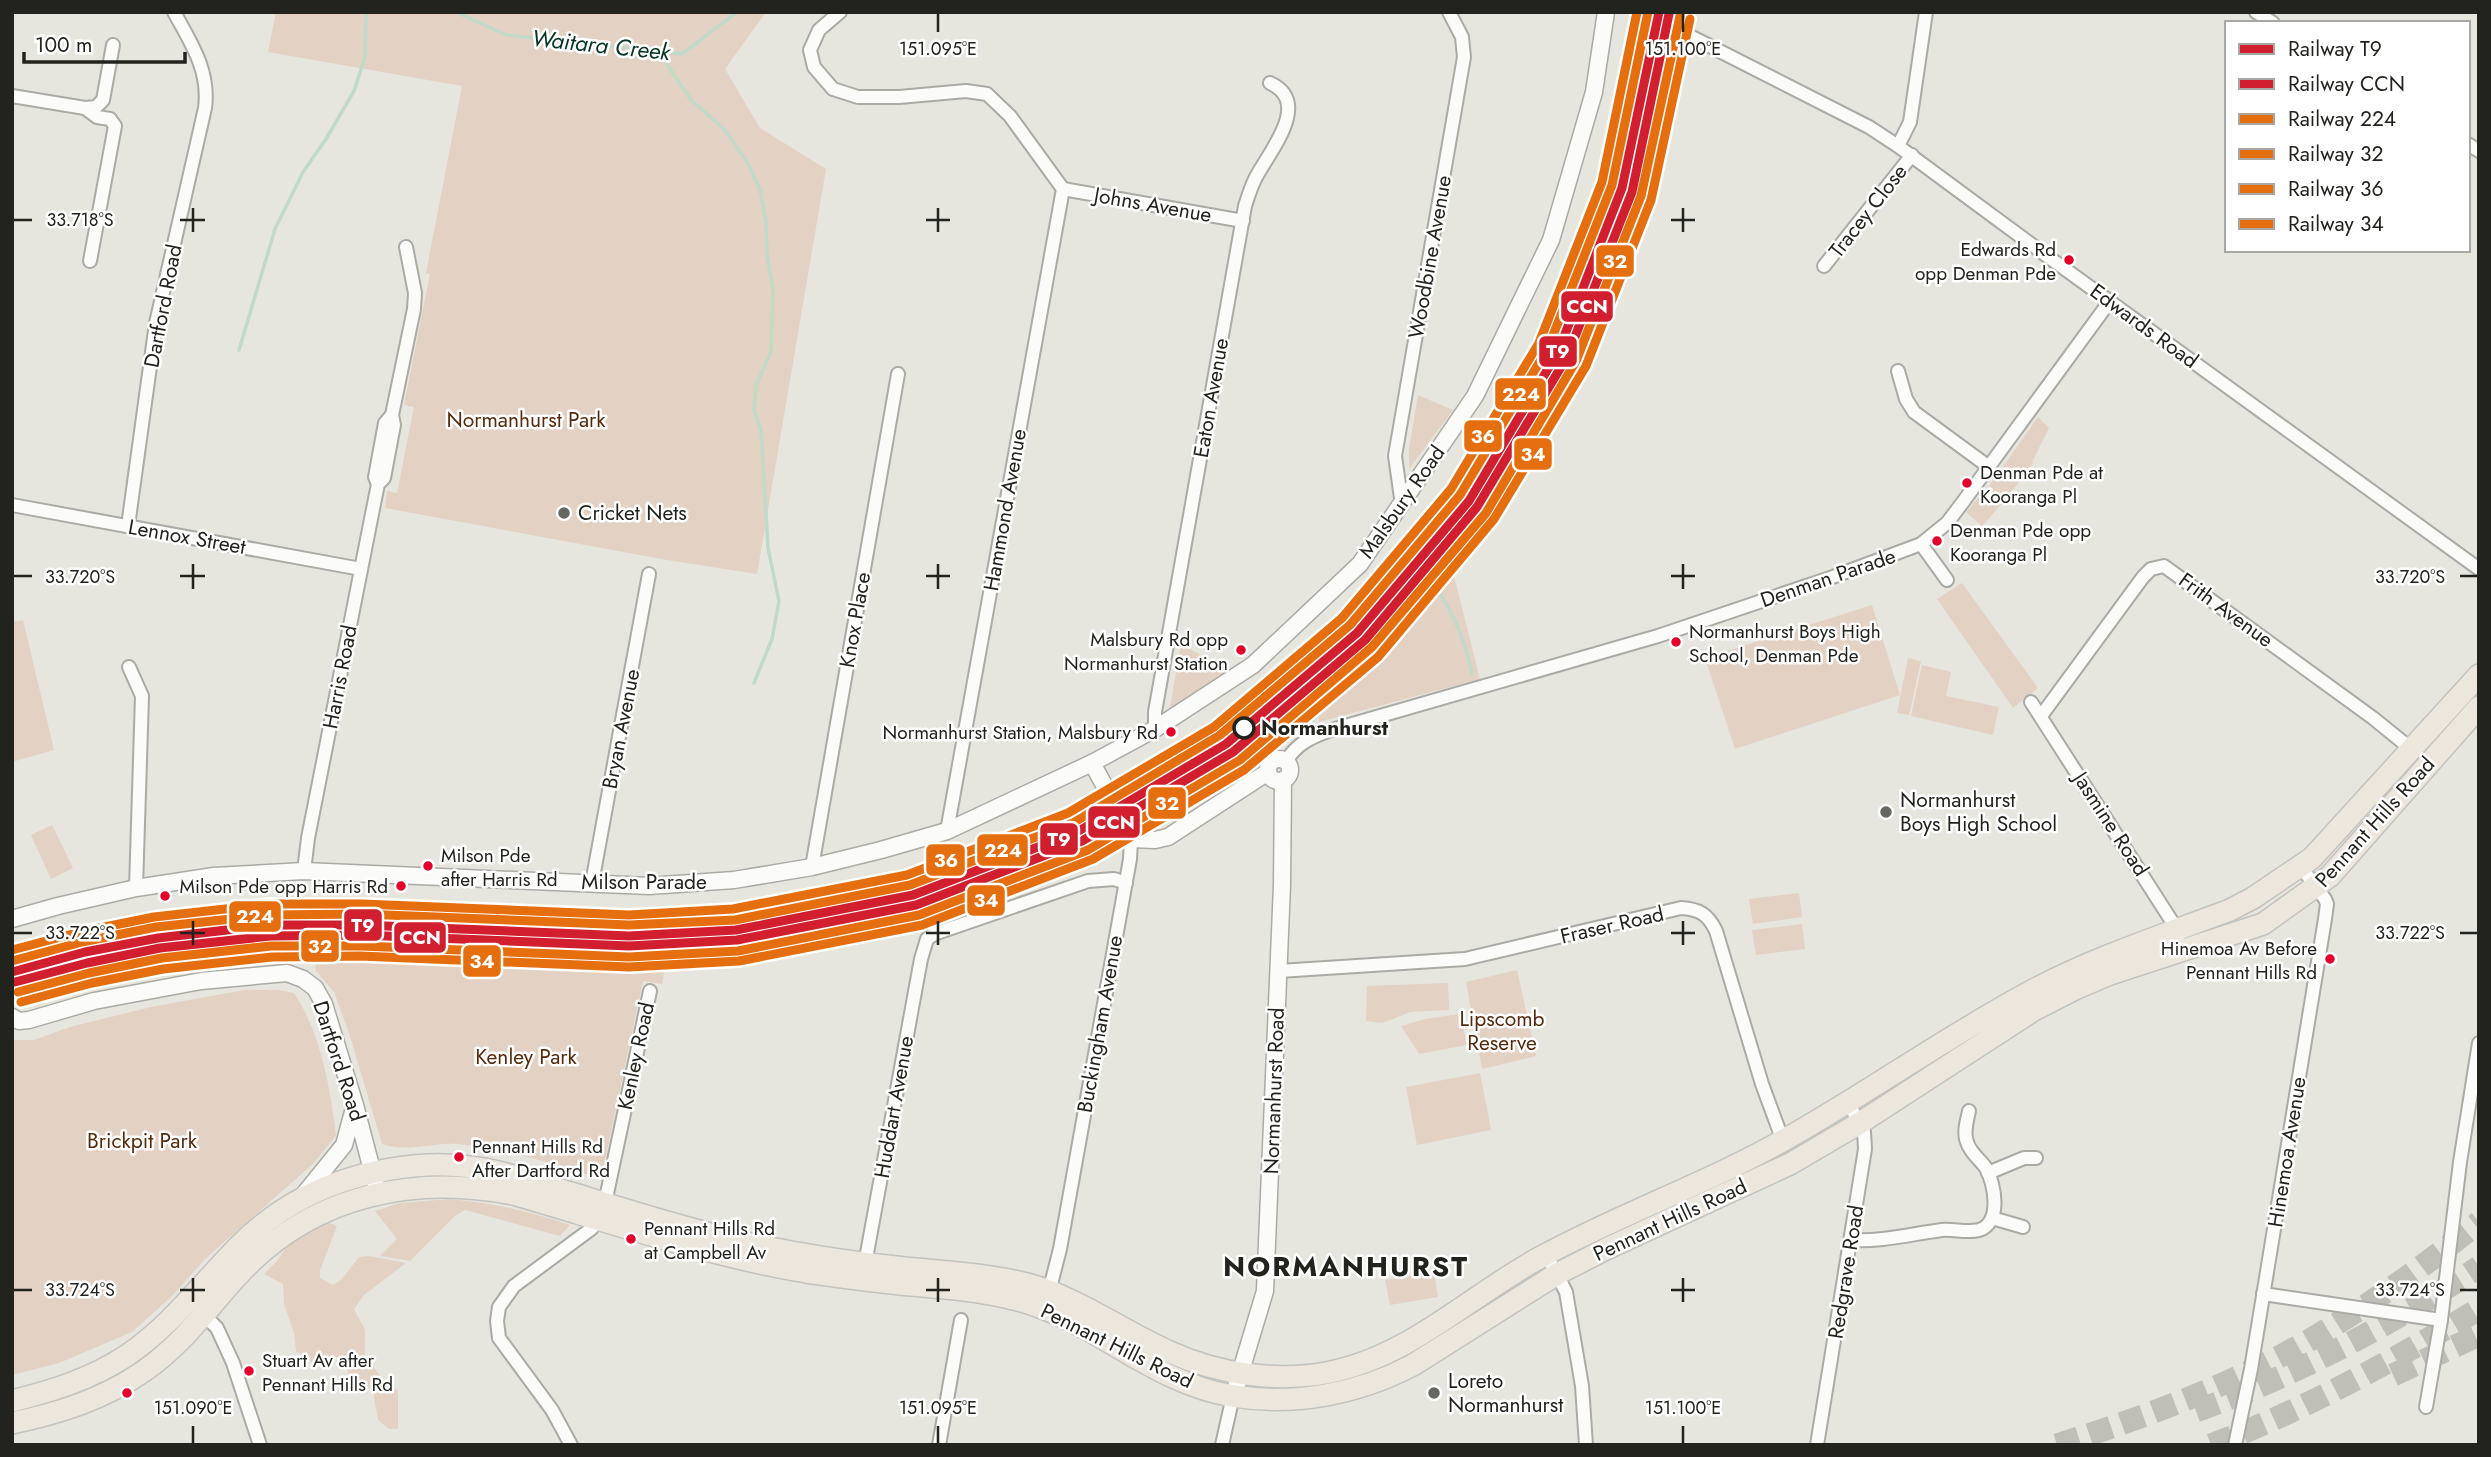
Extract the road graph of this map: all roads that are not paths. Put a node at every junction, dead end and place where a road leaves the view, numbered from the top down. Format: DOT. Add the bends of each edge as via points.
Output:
graph roads {
  1 [pos="174,12"];
  2 [pos="840,12"];
  3 [pos="1449,12"];
  4 [pos="1606,12"];
  5 [pos="1926,12"];
  6 [pos="1690,36"];
  7 [pos="113,45"];
  8 [pos="1270,83"];
  9 [pos="12,96"];
  10 [pos="85,108"];
  11 [pos="1898,146"];
  12 [pos="1912,155"];
  13 [pos="1063,189"];
  14 [pos="1242,221"];
  15 [pos="406,247"];
  16 [pos="90,261"];
  17 [pos="1824,267"];
  18 [pos="2110,302"];
  19 [pos="1898,371"];
  20 [pos="898,374"];
  21 [pos="1989,467"];
  22 [pos="12,505"];
  23 [pos="1402,505"];
  24 [pos="128,526"];
  25 [pos="1921,544"];
  26 [pos="361,569"];
  27 [pos="2479,569"];
  28 [pos="649,574"];
  29 [pos="1947,579"];
  30 [pos="129,667"];
  31 [pos="2479,675"];
  32 [pos="2031,702"];
  33 [pos="2479,707"];
  34 [pos="2041,716"];
  35 [pos="1155,729"];
  36 [pos="2410,748"];
  37 [pos="1286,761"];
  38 [pos="1093,763"];
  39 [pos="1268,772"];
  40 [pos="1283,780"];
  41 [pos="947,831"];
  42 [pos="1129,832"];
  43 [pos="812,867"];
  44 [pos="2301,867"];
  45 [pos="304,871"];
  46 [pos="592,883"];
  47 [pos="1126,883"];
  48 [pos="136,888"];
  49 [pos="2316,888"];
  50 [pos="12,919"];
  51 [pos="2178,929"];
  52 [pos="2187,950"];
  53 [pos="1279,971"];
  54 [pos="650,991"];
  55 [pos="12,1017"];
  56 [pos="2479,1043"];
  57 [pos="1848,1102"];
  58 [pos="355,1105"];
  59 [pos="1969,1111"];
  60 [pos="1860,1123"];
  61 [pos="1783,1141"];
  62 [pos="2036,1158"];
  63 [pos="373,1171"];
  64 [pos="1988,1173"];
  65 [pos="378,1193"];
  66 [pos="299,1200"];
  67 [pos="603,1211"];
  68 [pos="1992,1217"];
  69 [pos="2023,1227"];
  70 [pos="1851,1240"];
  71 [pos="1546,1254"];
  72 [pos="866,1264"];
  73 [pos="1557,1274"];
  74 [pos="1049,1292"];
  75 [pos="2263,1294"];
  76 [pos="197,1308"];
  77 [pos="961,1320"];
  78 [pos="2441,1320"];
  79 [pos="1240,1373"];
  80 [pos="1233,1396"];
  81 [pos="12,1401"];
  82 [pos="2426,1408"];
  83 [pos="12,1423"];
  84 [pos="260,1445"];
  85 [pos="571,1445"];
  86 [pos="939,1445"];
  87 [pos="1222,1445"];
  88 [pos="1586,1445"];
  89 [pos="1817,1445"];
  90 [pos="2235,1445"];
  1 -- 24 [label="street, Dartford Road" via="197,54 208,88 156,323"];
  2 -- 13 [label="street" via="819,30 810,50 814,67 832,89 858,97 987,94 1010,116"];
  3 -- 23 [label="street, Woodbine Avenue" via="1462,37 1464,57 1395,456"];
  4 -- 23 [label="street, Malsbury Road" via="1594,92 1551,240 1475,396"];
  5 -- 11 [label="street" via="1910,122"];
  6 -- 11 [label="street, Edwards Road"];
  7 -- 10 [label="street" via="103,100 96,107"];
  8 -- 14 [label="street, Eaton Avenue" via="1284,93 1288,110 1284,129 1253,182"];
  9 -- 10 [label="street"];
  10 -- 16 [label="street" via="110,119 115,127"];
  11 -- 12 [label="street, Edwards Road"];
  12 -- 17 [label="street, Tracey Close"];
  12 -- 18 [label="street, Edwards Road"];
  13 -- 14 [label="street, Johns Avenue"];
  13 -- 41 [label="street, Hammond Avenue"];
  14 -- 35 [label="street, Eaton Avenue"];
  15 -- 26 [label="street, Harris Road" via="414,309 392,415 385,424"];
  18 -- 21 [label="street, Denman Parade"];
  18 -- 27 [label="street, Edwards Road"];
  19 -- 21 [label="street" via="1914,412"];
  20 -- 43 [label="street, Knox Place"];
  21 -- 25 [label="street, Denman Parade" via="1947,523"];
  22 -- 24 [label="street, Lennox Street"];
  23 -- 35 [label="street, Malsbury Road" via="1360,564 1271,650"];
  24 -- 26 [label="street, Lennox Street"];
  25 -- 29 [label="street"];
  25 -- 37 [label="street, Denman Parade" via="1658,636 1328,731 1303,741"];
  26 -- 45 [label="street, Harris Road"];
  28 -- 46 [label="street, Bryan Avenue"];
  30 -- 48 [label="street" via="142,696"];
  31 -- 36 [label="highway, Pennant Hills Road"];
  32 -- 34 [label="street, Jasmine Road"];
  33 -- 49 [label="highway, Pennant Hills Road" via="2359,846"];
  34 -- 36 [label="street, Frith Avenue" via="2143,577 2164,566"];
  34 -- 51 [label="street, Jasmine Road"];
  35 -- 38 [label="street, Malsbury Road"];
  36 -- 44 [label="highway, Pennant Hills Road"];
  37 -- 39 [label="street" via="1273,760"];
  37 -- 40 [label="street" via="1290,770"];
  38 -- 41 [label="street, Milson Parade"];
  38 -- 42 [label="street"];
  39 -- 40 [label="street" via="1272,779"];
  39 -- 42 [label="street" via="1168,837 1155,841"];
  40 -- 53 [label="street, Normanhurst Road"];
  41 -- 43 [label="street, Milson Parade"];
  42 -- 47 [label="street, Buckingham Avenue"];
  43 -- 46 [label="street, Milson Parade" via="734,880 649,886"];
  44 -- 49 [label="street, Hinemoa Avenue"];
  44 -- 51 [label="highway, Pennant Hills Road" via="2230,910"];
  45 -- 46 [label="street, Milson Parade"];
  45 -- 48 [label="street, Milson Parade" via="214,876"];
  47 -- 72 [label="street, Huddart Avenue" via="1099,879 1071,886 927,939"];
  47 -- 74 [label="street, Buckingham Avenue"];
  48 -- 50 [label="street, Milson Parade"];
  49 -- 52 [label="highway, Pennant Hills Road" via="2263,924"];
  49 -- 75 [label="street, Hinemoa Avenue" via="2327,904 2326,919"];
  51 -- 52 [label="street, Jasmine Road"];
  51 -- 57 [label="highway, Pennant Hills Road" via="2068,972 2024,995"];
  52 -- 60 [label="highway, Pennant Hills Road" via="2110,974 2045,1004"];
  53 -- 61 [label="street, Fraser Road" via="1465,959 1681,908 1695,909 1711,919 1716,930"];
  53 -- 79 [label="street, Normanhurst Road" via="1265,1291"];
  54 -- 67 [label="street, Kenley Road"];
  55 -- 58 [label="street, Dartford Road" via="29,1020 94,1001 201,981 287,973 315,988 324,1004"];
  56 -- 78 [label="street"];
  57 -- 60 [label="street, Redgrave Road"];
  57 -- 61 [label="highway, Pennant Hills Road"];
  58 -- 63 [label="street, Dartford Road"];
  58 -- 66 [label="street" via="344,1145"];
  59 -- 64 [label="street" via="1967,1143"];
  60 -- 70 [label="street, Redgrave Road" via="1865,1149"];
  60 -- 73 [label="highway, Pennant Hills Road" via="1790,1164"];
  61 -- 71 [label="highway, Pennant Hills Road"];
  62 -- 64 [label="street" via="2024,1158"];
  63 -- 65 [label="street, Dartford Road"];
  63 -- 66 [label="highway, Pennant Hills Road"];
  63 -- 67 [label="highway, Pennant Hills Road" via="434,1164 484,1168"];
  64 -- 68 [label="street" via="1993,1188"];
  65 -- 67 [label="highway, Pennant Hills Road" via="435,1186 484,1188"];
  65 -- 76 [label="highway, Pennant Hills Road" via="337,1207 286,1234"];
  66 -- 76 [label="highway, Pennant Hills Road" via="246,1238"];
  67 -- 72 [label="highway, Pennant Hills Road"];
  67 -- 80 [label="highway, Pennant Hills Road" via="695,1247 803,1271 1024,1301 1064,1317 1170,1376"];
  67 -- 85 [label="street" via="591,1229 514,1286 499,1307 497,1321 499,1338 552,1410"];
  68 -- 69 [label="street"];
  68 -- 70 [label="street" via="1986,1227 1974,1231 1952,1229"];
  70 -- 89 [label="street, Redgrave Road"];
  71 -- 73 [label="street"];
  71 -- 79 [label="highway, Pennant Hills Road" via="1380,1357 1311,1375"];
  72 -- 74 [label="highway, Pennant Hills Road" via="998,1278"];
  73 -- 80 [label="highway, Pennant Hills Road" via="1389,1377 1343,1392 1303,1398"];
  73 -- 88 [label="street" via="1566,1292 1577,1354"];
  74 -- 79 [label="highway, Pennant Hills Road" via="1173,1354"];
  75 -- 78 [label="street"];
  75 -- 90 [label="street, Hinemoa Avenue"];
  76 -- 81 [label="highway, Pennant Hills Road" via="117,1361 74,1383"];
  76 -- 83 [label="highway, Pennant Hills Road" via="175,1347 144,1371 84,1404"];
  76 -- 84 [label="street" via="217,1328"];
  77 -- 86 [label="street"];
  78 -- 82 [label="street"];
  79 -- 80 [label="street, Normanhurst Road"];
  80 -- 87 [label="street"];
}
